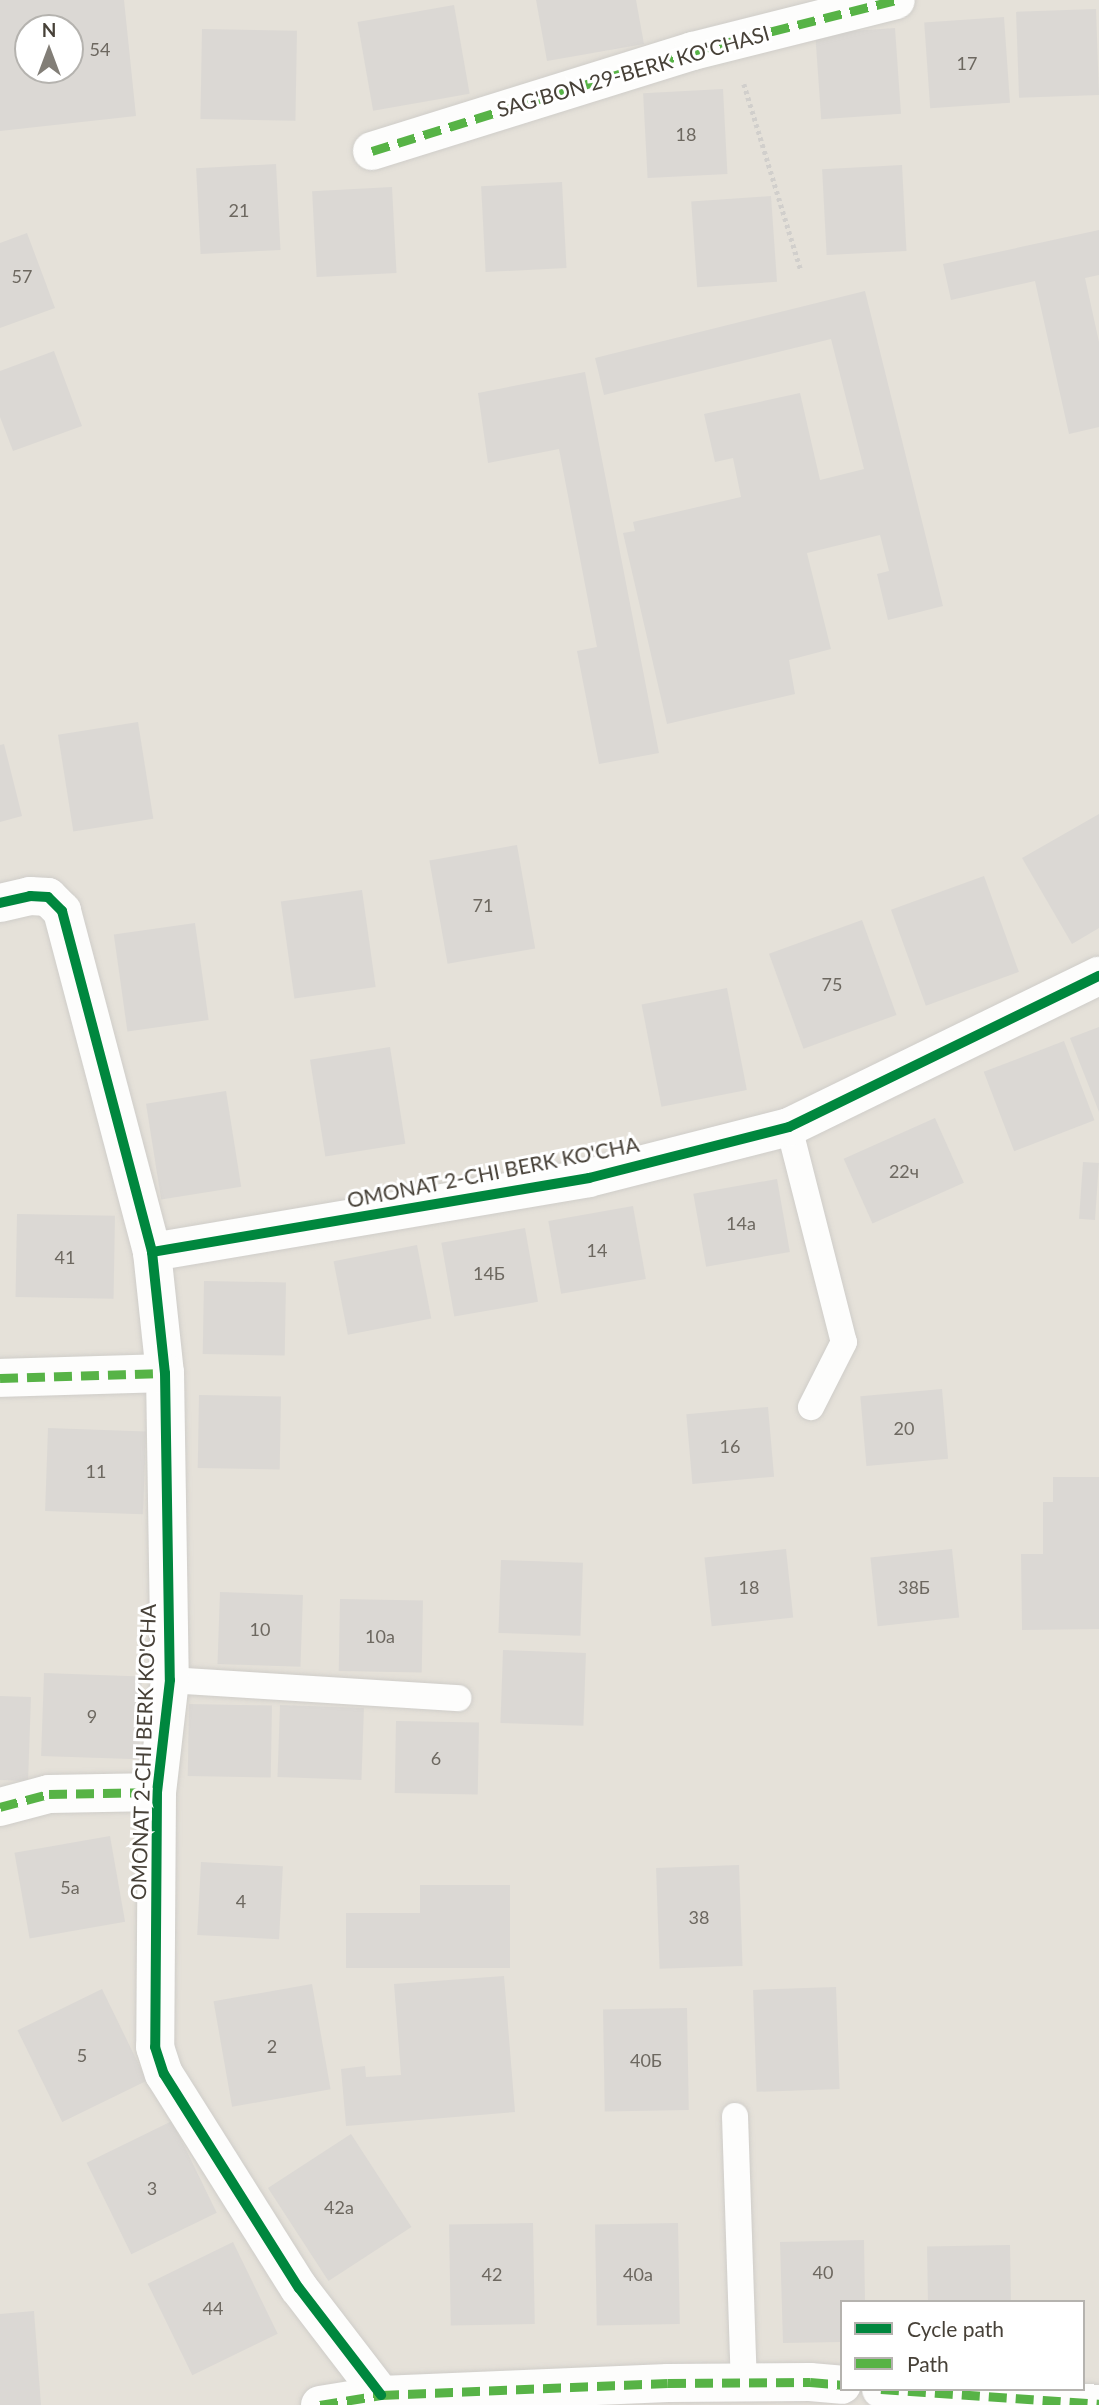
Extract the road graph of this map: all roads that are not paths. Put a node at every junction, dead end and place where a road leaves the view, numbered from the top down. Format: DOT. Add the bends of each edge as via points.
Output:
graph roads {
  1 [pos="896,0"];
  2 [pos="372,150"];
  3 [pos="0,903"];
  4 [pos="1099,976"];
  5 [pos="789,1127"];
  6 [pos="152,1252"];
  7 [pos="165,1373"];
  8 [pos="0,1378"];
  9 [pos="811,1407"];
  10 [pos="170,1680"];
  11 [pos="458,1698"];
  12 [pos="157,1792"];
  13 [pos="0,1807"];
  14 [pos="734,2116"];
  15 [pos="744,2382"];
  16 [pos="821,2391"];
  17 [pos="910,2391"];
  18 [pos="382,2395"];
  19 [pos="1099,2404"];
  20 [pos="320,2405"];
  1 -- 2 [label="street, SAG'BON 29-BERK KO'CHASI" via="730,41"];
  3 -- 6 [label="street, OMONAT 2-CHI BERK KO'CHA" via="48,897 62,912"];
  4 -- 5 [label="street, OMONAT 2-CHI BERK KO'CHA"];
  5 -- 6 [label="street, OMONAT 2-CHI BERK KO'CHA" via="589,1178"];
  5 -- 9 [label="lane" via="844,1342"];
  6 -- 7 [label="street, OMONAT 2-CHI BERK KO'CHA"];
  7 -- 8 [label="street"];
  7 -- 10 [label="street, OMONAT 2-CHI BERK KO'CHA"];
  10 -- 11 [label="lane"];
  10 -- 12 [label="street, OMONAT 2-CHI BERK KO'CHA"];
  12 -- 13 [label="street" via="49,1794"];
  12 -- 18 [label="street, OMONAT 2-CHI BERK KO'CHA" via="155,2047 163,2074 299,2288"];
  14 -- 15 [label="lane"];
  15 -- 16 [label="street"];
  15 -- 18 [label="street"];
  17 -- 19 [label="street"];
  18 -- 20 [label="street"];
}
